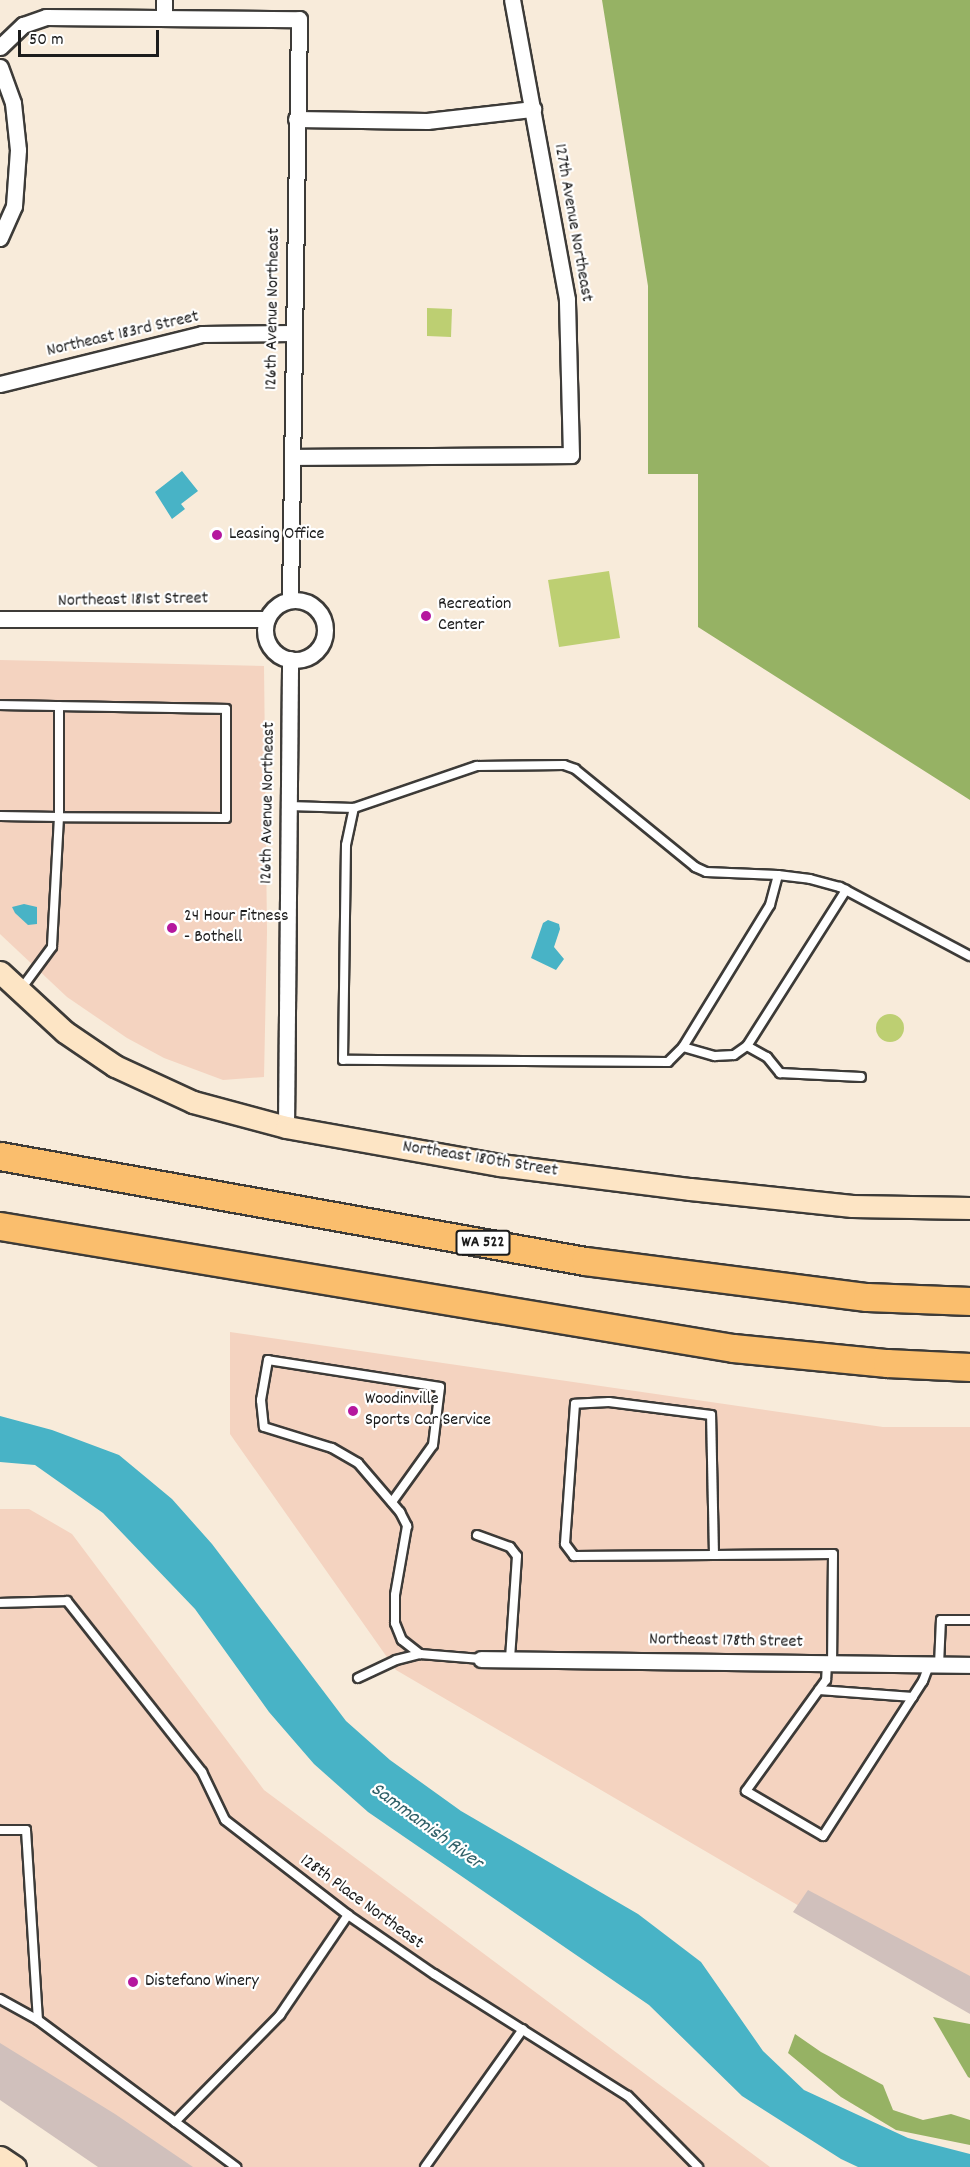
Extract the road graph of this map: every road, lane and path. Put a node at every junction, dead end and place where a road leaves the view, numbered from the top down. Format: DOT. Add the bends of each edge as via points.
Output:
graph roads {
  1 [pos="164,0"];
  2 [pos="512,0"];
  3 [pos="164,17"];
  4 [pos="0,46"];
  5 [pos="0,67"];
  6 [pos="533,109"];
  7 [pos="296,119"];
  8 [pos="0,238"];
  9 [pos="292,333"];
  10 [pos="0,384"];
  11 [pos="292,457"];
  12 [pos="290,600"];
  13 [pos="0,619"];
  14 [pos="267,619"];
  15 [pos="290,659"];
  16 [pos="0,705"];
  17 [pos="59,706"];
  18 [pos="289,806"];
  19 [pos="354,808"];
  20 [pos="0,816"];
  21 [pos="59,817"];
  22 [pos="778,875"];
  23 [pos="846,890"];
  24 [pos="970,956"];
  25 [pos="0,972"];
  26 [pos="22,993"];
  27 [pos="747,1046"];
  28 [pos="682,1047"];
  29 [pos="861,1077"];
  30 [pos="286,1127"];
  31 [pos="0,1156"];
  32 [pos="970,1208"];
  33 [pos="0,1226"];
  34 [pos="970,1301"];
  35 [pos="970,1367"];
  36 [pos="392,1502"];
  37 [pos="477,1534"];
  38 [pos="714,1555"];
  39 [pos="0,1603"];
  40 [pos="970,1620"];
  41 [pos="420,1654"];
  42 [pos="481,1659"];
  43 [pos="510,1659"];
  44 [pos="829,1663"];
  45 [pos="934,1665"];
  46 [pos="970,1665"];
  47 [pos="358,1678"];
  48 [pos="819,1690"];
  49 [pos="913,1697"];
  50 [pos="0,1830"];
  51 [pos="348,1916"];
  52 [pos="0,1999"];
  53 [pos="38,2020"];
  54 [pos="523,2029"];
  55 [pos="175,2122"];
  56 [pos="0,2157"];
  57 [pos="15,2167"];
  58 [pos="236,2167"];
  59 [pos="425,2167"];
  60 [pos="698,2167"];
  1 -- 3 [label="street"];
  2 -- 6 [label="street, 127th Avenue Northeast"];
  3 -- 4 [label="street" via="46,17 23,25"];
  3 -- 7 [label="street, 126th Avenue Northeast" via="299,19"];
  5 -- 8 [label="street" via="14,103 18,150 14,206"];
  6 -- 7 [label="street" via="427,121"];
  6 -- 11 [label="street, 127th Avenue Northeast" via="567,299 571,454"];
  7 -- 9 [label="street, 126th Avenue Northeast"];
  9 -- 10 [label="street, Northeast 183rd Street" via="202,334"];
  9 -- 11 [label="street, 126th Avenue Northeast"];
  11 -- 12 [label="street, 126th Avenue Northeast"];
  12 -- 14 [label="street" via="276,606"];
  12 -- 15 [label="street" via="311,605 325,627 316,651"];
  13 -- 14 [label="street, Northeast 181st Street"];
  14 -- 15 [label="street" via="265,633 270,647"];
  15 -- 18 [label="street, 126th Avenue Northeast"];
  16 -- 17 [label="lane"];
  17 -- 21 [label="lane"];
  17 -- 21 [label="lane" via="226,709 226,818"];
  18 -- 19 [label="lane"];
  18 -- 30 [label="street, 126th Avenue Northeast"];
  19 -- 22 [label="lane" via="477,766 564,765 695,867 706,872"];
  19 -- 28 [label="lane" via="346,845 343,1060 668,1062"];
  20 -- 21 [label="lane"];
  21 -- 26 [label="lane" via="52,946"];
  22 -- 23 [label="lane"];
  22 -- 28 [label="lane" via="770,905"];
  23 -- 24 [label="lane"];
  23 -- 27 [label="lane"];
  25 -- 26 [label="main road, Northeast 180th Street"];
  26 -- 30 [label="main road, Northeast 180th Street" via="65,1032 114,1065 193,1102"];
  27 -- 28 [label="lane" via="734,1055 715,1056"];
  27 -- 29 [label="lane" via="767,1057 780,1073"];
  30 -- 32 [label="main road, Northeast 180th Street" via="500,1165 690,1189 852,1206"];
  31 -- 34 [label="highway, WA 522" via="585,1261 867,1297"];
  33 -- 35 [label="highway" via="733,1348"];
  36 -- 36 [label="lane" via="358,1463 332,1448 264,1427 261,1400 268,1360 440,1387 433,1445"];
  36 -- 41 [label="lane" via="407,1526 394,1595 394,1623 402,1640"];
  37 -- 43 [label="lane" via="510,1546 517,1556"];
  38 -- 38 [label="lane" via="574,1556 565,1544 575,1404 609,1402 711,1415"];
  38 -- 44 [label="lane" via="833,1554"];
  39 -- 51 [label="lane, 128th Place Northeast" via="67,1601 202,1772 225,1820"];
  40 -- 45 [label="lane" via="941,1620"];
  41 -- 42 [label="lane"];
  41 -- 47 [label="lane" via="396,1660"];
  42 -- 43 [label="street, Northeast 178th Street"];
  43 -- 44 [label="street, Northeast 178th Street"];
  44 -- 45 [label="street, Northeast 178th Street"];
  44 -- 48 [label="lane" via="826,1680"];
  45 -- 46 [label="street, Northeast 178th Street"];
  45 -- 49 [label="lane"];
  48 -- 49 [label="lane"];
  48 -- 49 [label="lane" via="746,1791 823,1836"];
  50 -- 53 [label="lane" via="26,1830"];
  51 -- 54 [label="lane, 128th Place Northeast"];
  51 -- 55 [label="lane" via="280,2015"];
  52 -- 53 [label="lane"];
  53 -- 55 [label="lane"];
  54 -- 59 [label="lane"];
  54 -- 60 [label="lane, 128th Place Northeast" via="628,2096"];
  55 -- 58 [label="lane"];
  56 -- 57 [label="main road"];
}
